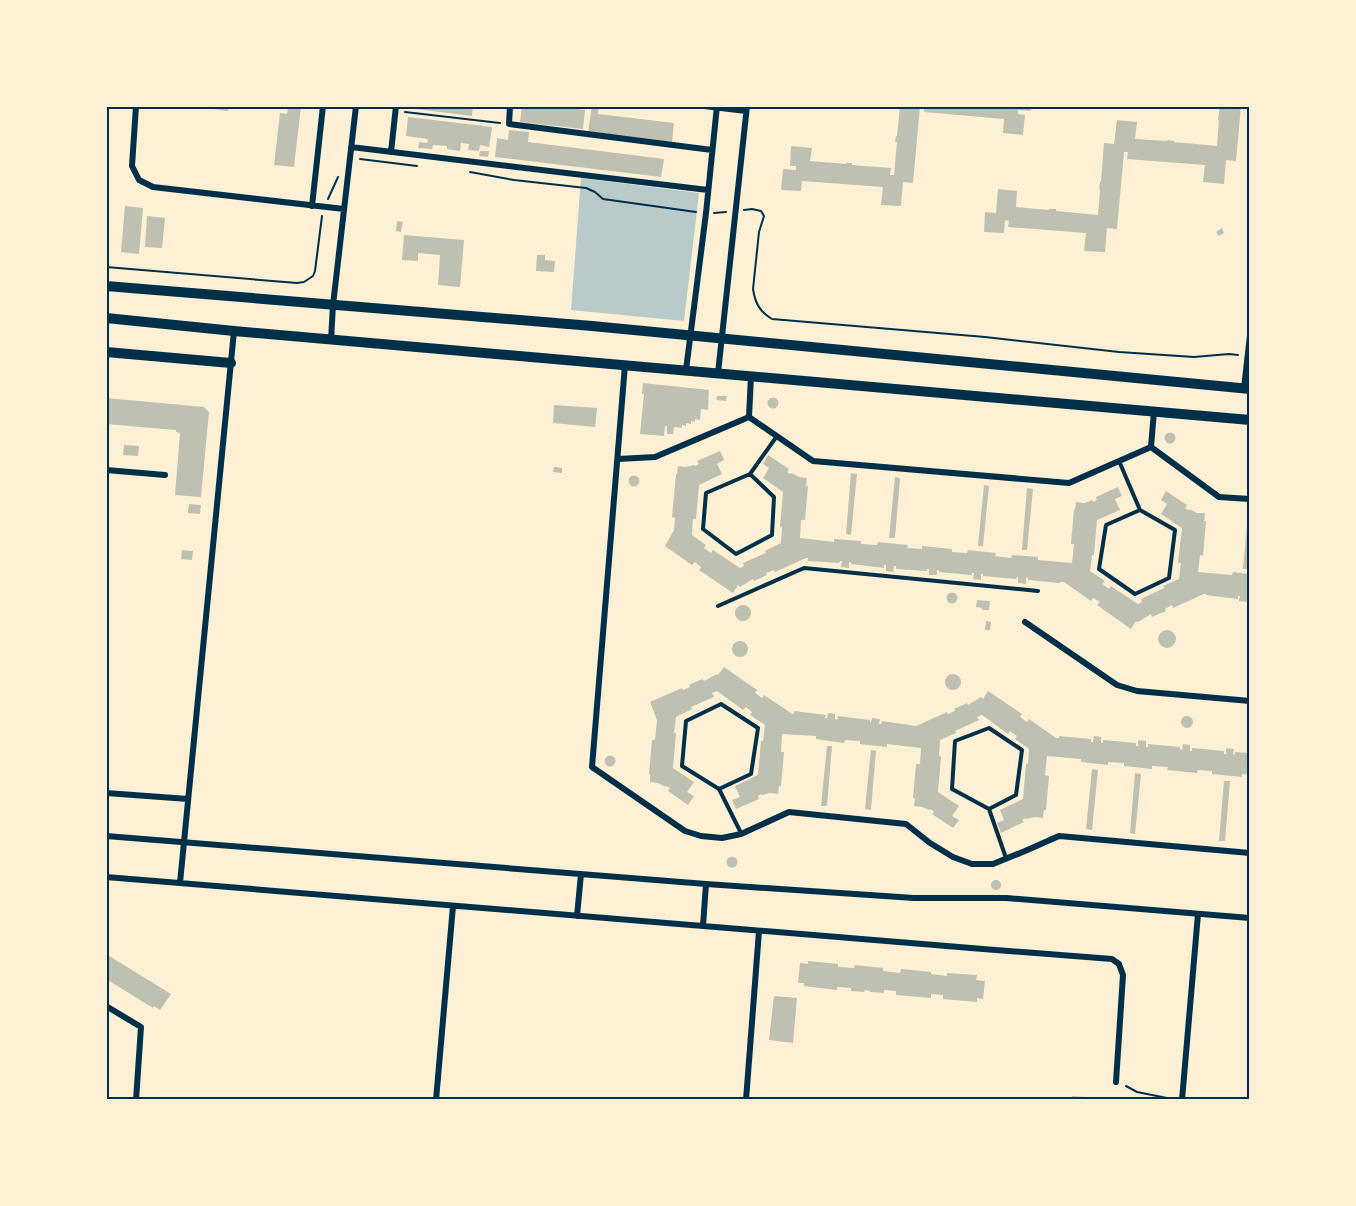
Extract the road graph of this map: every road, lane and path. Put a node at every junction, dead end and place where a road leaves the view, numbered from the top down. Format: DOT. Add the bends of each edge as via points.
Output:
graph roads {
  1 [pos="136,106"];
  2 [pos="323,106"];
  3 [pos="356,106"];
  4 [pos="510,106"];
  5 [pos="704,106"];
  6 [pos="717,107"];
  7 [pos="396,108"];
  8 [pos="746,109"];
  9 [pos="509,124"];
  10 [pos="351,147"];
  11 [pos="712,150"];
  12 [pos="391,152"];
  13 [pos="349,164"];
  14 [pos="423,166"];
  15 [pos="468,172"];
  16 [pos="708,190"];
  17 [pos="312,206"];
  18 [pos="324,207"];
  19 [pos="344,209"];
  20 [pos="736,211"];
  21 [pos="706,213"];
  22 [pos="106,267"];
  23 [pos="106,286"];
  24 [pos="333,305"];
  25 [pos="106,318"];
  26 [pos="234,331"];
  27 [pos="690,335"];
  28 [pos="1250,335"];
  29 [pos="722,338"];
  30 [pos="331,340"];
  31 [pos="106,352"];
  32 [pos="1248,356"];
  33 [pos="231,363"];
  34 [pos="625,365"];
  35 [pos="686,370"];
  36 [pos="718,373"];
  37 [pos="751,376"];
  38 [pos="1247,388"];
  39 [pos="1154,411"];
  40 [pos="749,417"];
  41 [pos="1250,420"];
  42 [pos="777,436"];
  43 [pos="1151,447"];
  44 [pos="618,459"];
  45 [pos="1119,461"];
  46 [pos="106,470"];
  47 [pos="750,474"];
  48 [pos="165,475"];
  49 [pos="1250,499"];
  50 [pos="1140,510"];
  51 [pos="1038,591"];
  52 [pos="718,606"];
  53 [pos="1025,622"];
  54 [pos="1250,701"];
  55 [pos="719,789"];
  56 [pos="106,792"];
  57 [pos="188,799"];
  58 [pos="989,809"];
  59 [pos="741,834"];
  60 [pos="106,836"];
  61 [pos="184,843"];
  62 [pos="1250,853"];
  63 [pos="1006,859"];
  64 [pos="581,874"];
  65 [pos="106,878"];
  66 [pos="180,884"];
  67 [pos="705,884"];
  68 [pos="453,906"];
  69 [pos="1198,914"];
  70 [pos="577,916"];
  71 [pos="1250,918"];
  72 [pos="703,926"];
  73 [pos="759,931"];
  74 [pos="106,1006"];
  75 [pos="1116,1082"];
  76 [pos="136,1100"];
  77 [pos="436,1100"];
  78 [pos="746,1100"];
  79 [pos="1175,1100"];
  80 [pos="1182,1100"];
  1 -- 17 [label="street" via="132,166 139,180 153,187"];
  2 -- 17 [label="street"];
  3 -- 10 [label="street"];
  4 -- 9 [label="street"];
  5 -- 6 [label="street"];
  6 -- 8 [label="street"];
  6 -- 11 [label="street"];
  7 -- 9 [label="path"];
  7 -- 12 [label="street"];
  8 -- 20 [label="street"];
  9 -- 11 [label="street"];
  10 -- 12 [label="street"];
  10 -- 13 [label="street"];
  11 -- 16 [label="street"];
  12 -- 16 [label="street"];
  13 -- 14 [label="path" via="357,159"];
  13 -- 18 [label="path" via="336,179"];
  13 -- 19 [label="street"];
  15 -- 21 [label="path" via="586,188 603,199"];
  16 -- 21 [label="street"];
  17 -- 18 [label="street"];
  18 -- 19 [label="street"];
  18 -- 22 [label="path" via="315,271 304,282"];
  19 -- 24 [label="street"];
  20 -- 21 [label="path"];
  20 -- 29 [label="street"];
  20 -- 32 [label="path" via="752,209 764,216 753,289 758,307 772,319 1172,356"];
  21 -- 27 [label="street"];
  23 -- 24 [label="street"];
  24 -- 27 [label="street"];
  24 -- 30 [label="street"];
  25 -- 26 [label="street"];
  26 -- 30 [label="street"];
  26 -- 33 [label="street"];
  27 -- 29 [label="street"];
  27 -- 35 [label="street"];
  28 -- 32 [label="street"];
  29 -- 36 [label="street"];
  29 -- 38 [label="street"];
  30 -- 34 [label="street"];
  31 -- 33 [label="street"];
  32 -- 38 [label="street"];
  33 -- 57 [label="street"];
  34 -- 35 [label="street"];
  34 -- 44 [label="street"];
  35 -- 36 [label="street"];
  36 -- 37 [label="street"];
  37 -- 39 [label="street"];
  37 -- 40 [label="street"];
  39 -- 41 [label="street"];
  39 -- 43 [label="street"];
  40 -- 42 [label="street"];
  40 -- 44 [label="street" via="655,457"];
  42 -- 45 [label="street" via="813,461 1069,483"];
  42 -- 47 [label="lane"];
  43 -- 45 [label="street"];
  43 -- 49 [label="street" via="1219,497"];
  44 -- 59 [label="street" via="592,767 685,831 722,838"];
  45 -- 50 [label="lane"];
  46 -- 48 [label="street"];
  47 -- 47 [label="lane" via="706,493 703,529 736,554 772,535 774,497"];
  50 -- 50 [label="lane" via="1106,525 1099,569 1135,594 1169,578 1175,530"];
  51 -- 52 [label="lane" via="804,568"];
  53 -- 54 [label="street" via="1117,685 1137,691"];
  55 -- 55 [label="lane" via="751,774 758,728 722,704 686,721 682,766"];
  55 -- 59 [label="lane"];
  56 -- 57 [label="street"];
  57 -- 61 [label="street"];
  58 -- 58 [label="lane" via="1016,795 1022,750 989,728 956,741 952,789"];
  58 -- 63 [label="lane"];
  59 -- 63 [label="street" via="789,812 906,824 953,857 972,864 993,864"];
  60 -- 61 [label="street"];
  61 -- 64 [label="street"];
  61 -- 66 [label="street"];
  62 -- 63 [label="street" via="1059,836"];
  64 -- 67 [label="street"];
  64 -- 70 [label="street"];
  65 -- 66 [label="street"];
  66 -- 68 [label="street"];
  67 -- 69 [label="street" via="914,898 1006,898"];
  67 -- 72 [label="street"];
  68 -- 70 [label="street"];
  68 -- 77 [label="street"];
  69 -- 71 [label="street"];
  69 -- 80 [label="street"];
  70 -- 72 [label="street"];
  72 -- 73 [label="street"];
  73 -- 75 [label="street" via="1112,958 1123,975"];
  73 -- 78 [label="street"];
  74 -- 76 [label="street" via="141,1027"];
  75 -- 79 [label="path" via="1137,1092"];
}
